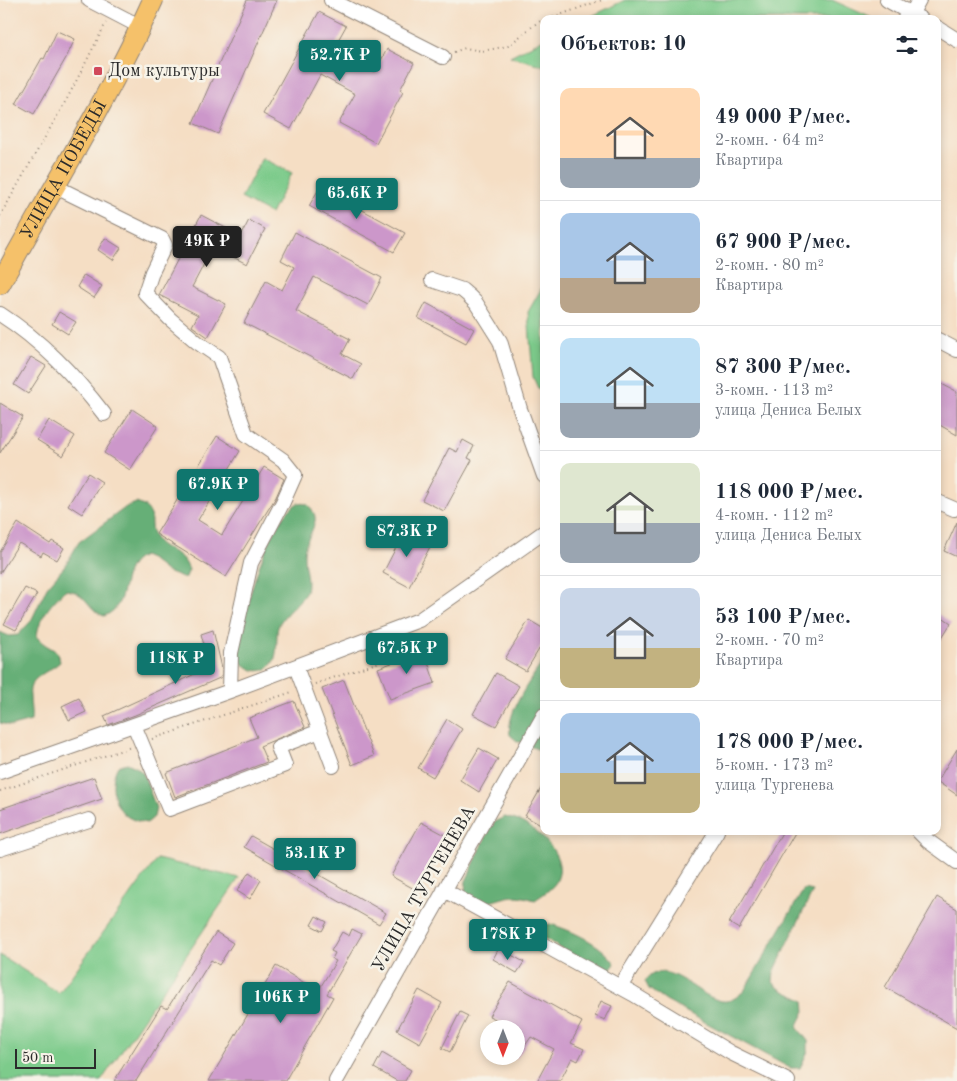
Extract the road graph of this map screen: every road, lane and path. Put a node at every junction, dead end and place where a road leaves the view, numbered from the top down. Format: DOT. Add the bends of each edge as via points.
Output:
graph roads {
  1 [pos="89,0"];
  2 [pos="154,0"];
  3 [pos="331,0"];
  4 [pos="602,0"];
  5 [pos="887,0"];
  6 [pos="919,0"];
  7 [pos="112,12"];
  8 [pos="559,15"];
  9 [pos="909,15"];
  10 [pos="913,15"];
  11 [pos="540,21"];
  12 [pos="141,27"];
  13 [pos="941,30"];
  14 [pos="957,40"];
  15 [pos="443,56"];
  16 [pos="54,186"];
  17 [pos="0,216"];
  18 [pos="432,280"];
  19 [pos="0,284"];
  20 [pos="0,314"];
  21 [pos="941,342"];
  22 [pos="957,350"];
  23 [pos="104,414"];
  24 [pos="540,465"];
  25 [pos="941,503"];
  26 [pos="954,509"];
  27 [pos="540,535"];
  28 [pos="429,645"];
  29 [pos="296,666"];
  30 [pos="304,688"];
  31 [pos="230,691"];
  32 [pos="540,722"];
  33 [pos="134,725"];
  34 [pos="320,731"];
  35 [pos="142,743"];
  36 [pos="333,766"];
  37 [pos="0,772"];
  38 [pos="0,791"];
  39 [pos="89,820"];
  40 [pos="715,835"];
  41 [pos="922,835"];
  42 [pos="0,849"];
  43 [pos="957,862"];
  44 [pos="444,890"];
  45 [pos="620,988"];
  46 [pos="336,1081"];
  47 [pos="788,1081"];
  1 -- 7 [label="street"];
  2 -- 12 [label="highway, УЛИЦА ПОБЕДЫ"];
  3 -- 15 [label="street"];
  4 -- 8 [label="path"];
  5 -- 9 [label="street"];
  6 -- 10 [label="street"];
  7 -- 12 [label="street"];
  7 -- 17 [label="path"];
  11 -- 15 [label="path" via="508,46 482,51 465,48"];
  12 -- 16 [label="highway, УЛИЦА ПОБЕДЫ"];
  13 -- 14 [label="street"];
  16 -- 19 [label="highway, УЛИЦА ПОБЕДЫ"];
  16 -- 31 [label="street" via="162,239 165,245 145,293 170,319 219,357 246,434 283,460 295,475 251,563 231,653"];
  18 -- 24 [label="street" via="462,290 469,296 500,341"];
  20 -- 23 [label="street" via="40,344 79,382"];
  21 -- 22 [label="street"];
  25 -- 26 [label="street"];
  27 -- 29 [label="street" via="419,620"];
  28 -- 30 [label="path"];
  29 -- 30 [label="street"];
  29 -- 31 [label="street"];
  30 -- 34 [label="street"];
  30 -- 35 [label="path"];
  31 -- 33 [label="street"];
  32 -- 44 [label="street, УЛИЦА ТУРГЕНЕВА"];
  33 -- 35 [label="street"];
  33 -- 37 [label="street"];
  34 -- 35 [label="street" via="278,747 285,765 169,809"];
  34 -- 36 [label="street"];
  35 -- 38 [label="path"];
  39 -- 42 [label="street"];
  40 -- 45 [label="street"];
  41 -- 43 [label="street"];
  44 -- 45 [label="street"];
  44 -- 46 [label="street, УЛИЦА ТУРГЕНЕВА"];
  45 -- 47 [label="street" via="731,1053"];
}
